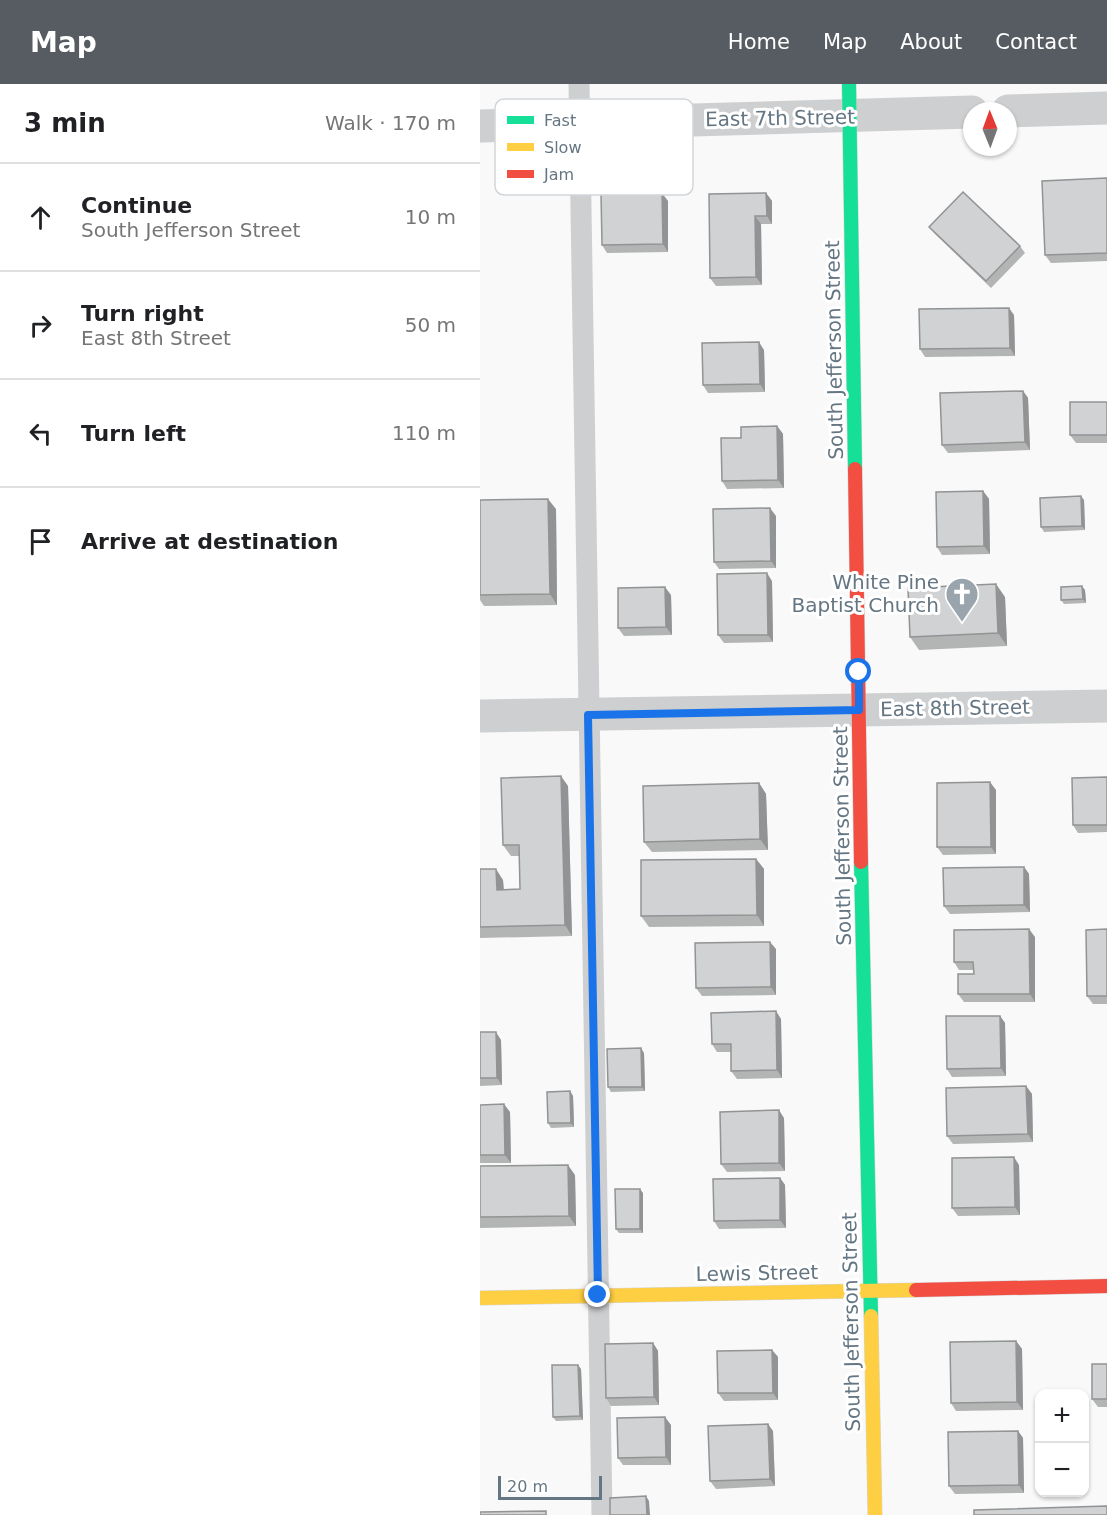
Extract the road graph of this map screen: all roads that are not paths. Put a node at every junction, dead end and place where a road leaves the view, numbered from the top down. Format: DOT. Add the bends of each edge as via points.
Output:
graph roads {
  1 [pos="579,84"];
  2 [pos="849,84"];
  3 [pos="579,99"];
  4 [pos="1107,108"];
  5 [pos="1017,111"];
  6 [pos="963,112"];
  7 [pos="850,116"];
  8 [pos="693,119"];
  9 [pos="495,125"];
  10 [pos="480,126"];
  11 [pos="581,195"];
  12 [pos="1107,706"];
  13 [pos="859,710"];
  14 [pos="588,715"];
  15 [pos="480,716"];
  16 [pos="1107,1286"];
  17 [pos="870,1290"];
  18 [pos="598,1295"];
  19 [pos="480,1298"];
  20 [pos="602,1515"];
  21 [pos="875,1515"];
  1 -- 3 [label="lane"];
  2 -- 7 [label="street, South Jefferson Street"];
  4 -- 5 [label="street"];
  6 -- 7 [label="street, East 7th Street"];
  7 -- 8 [label="street, East 7th Street"];
  7 -- 13 [label="street, South Jefferson Street"];
  9 -- 10 [label="street, East 7th Street"];
  11 -- 14 [label="lane"];
  12 -- 13 [label="street, East 8th Street"];
  13 -- 14 [label="street, East 8th Street"];
  13 -- 17 [label="street, South Jefferson Street"];
  14 -- 15 [label="street, East 8th Street"];
  14 -- 18 [label="lane"];
  16 -- 17 [label="street, Lewis Street"];
  17 -- 18 [label="street, Lewis Street"];
  17 -- 21 [label="street, South Jefferson Street"];
  18 -- 19 [label="street, Lewis Street"];
  18 -- 20 [label="lane"];
}
